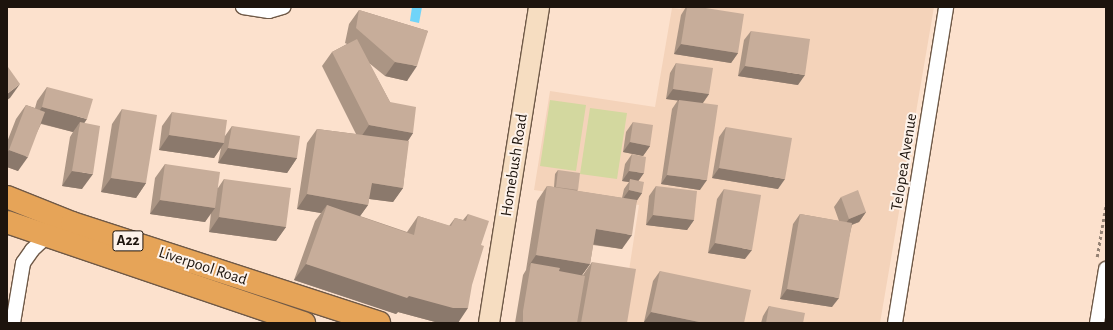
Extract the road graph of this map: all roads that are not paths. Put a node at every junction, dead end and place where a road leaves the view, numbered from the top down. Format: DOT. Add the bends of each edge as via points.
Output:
graph roads {
  1 [pos="242,7"];
  2 [pos="283,7"];
  3 [pos="539,7"];
  4 [pos="946,7"];
  5 [pos="7,197"];
  6 [pos="7,222"];
  7 [pos="47,236"];
  8 [pos="1106,270"];
  9 [pos="294,322"];
  10 [pos="13,323"];
  11 [pos="379,323"];
  12 [pos="489,323"];
  13 [pos="895,323"];
  14 [pos="1097,323"];
  1 -- 2 [label="street" via="269,11"];
  3 -- 12 [label="main road, Homebush Road"];
  4 -- 13 [label="street, Telopea Avenue"];
  5 -- 11 [label="highway, Liverpool Road / A22" via="72,223"];
  6 -- 7 [label="highway, Liverpool Road / A22"];
  7 -- 9 [label="highway, Liverpool Road / A22"];
  7 -- 10 [label="street" via="23,263"];
  8 -- 14 [label="street"];
}
